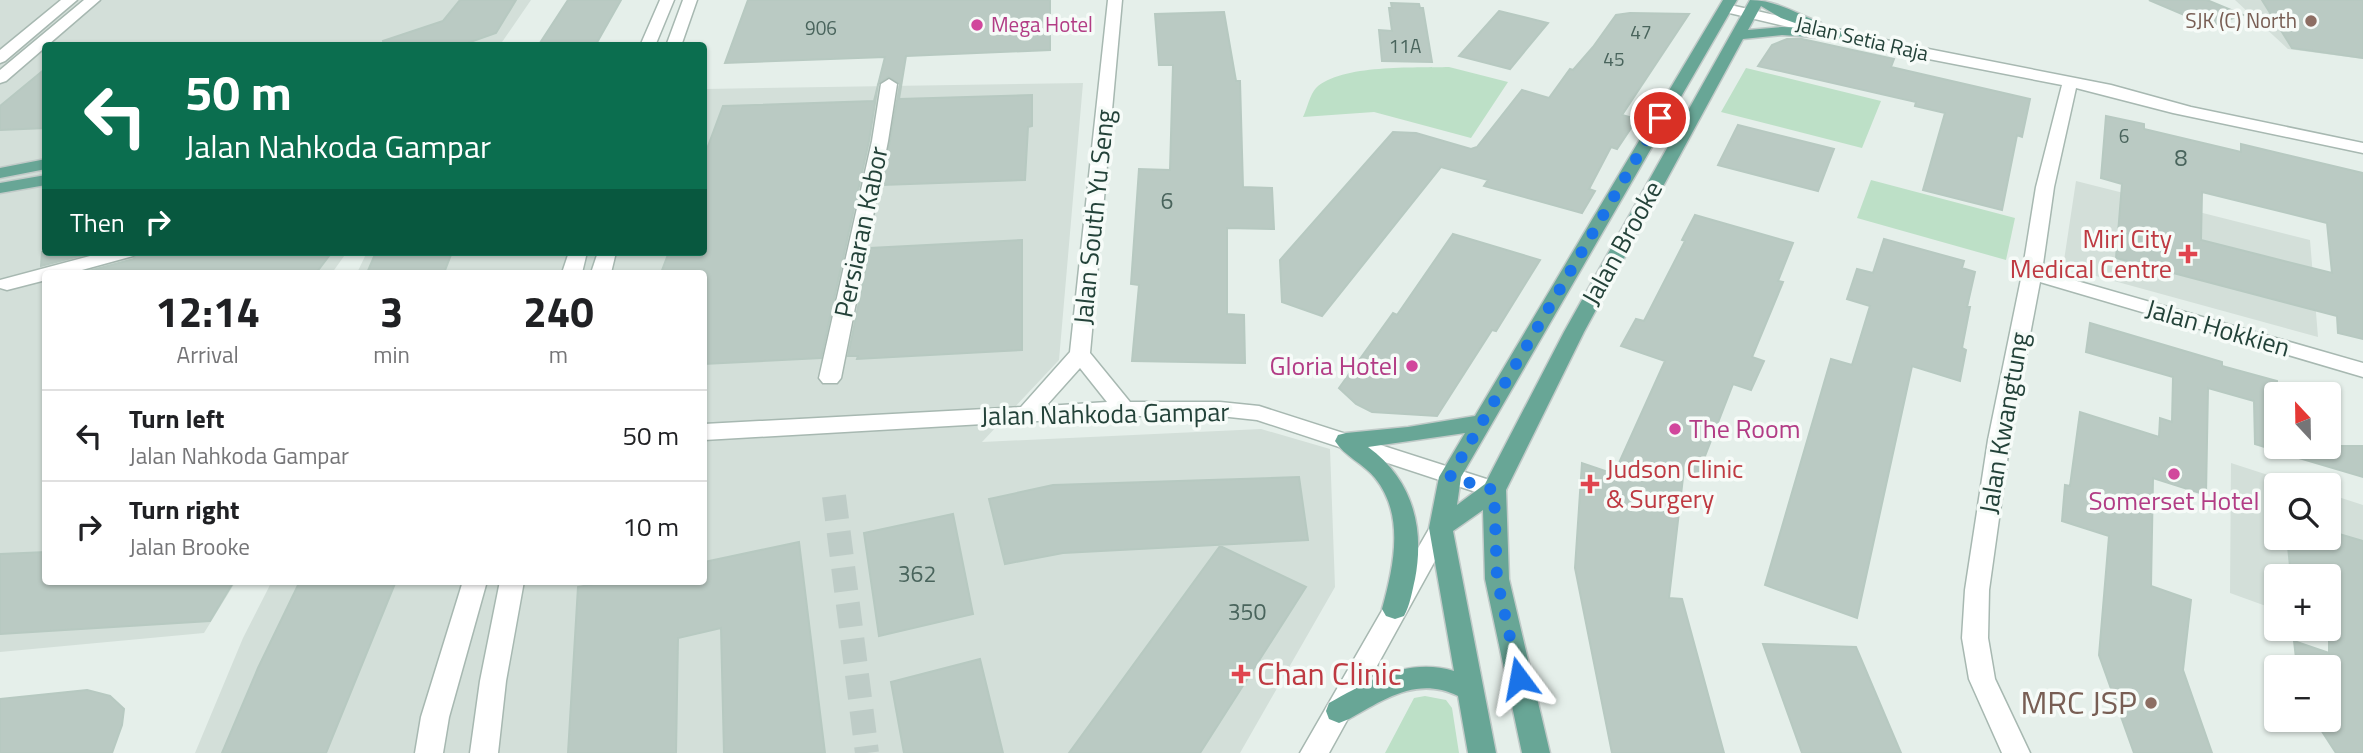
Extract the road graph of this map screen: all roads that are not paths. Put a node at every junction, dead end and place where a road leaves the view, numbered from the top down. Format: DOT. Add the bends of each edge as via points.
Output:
graph roads {
  1 [pos="70,0"];
  2 [pos="93,0"];
  3 [pos="667,0"];
  4 [pos="702,0"];
  5 [pos="1115,0"];
  6 [pos="1728,4"];
  7 [pos="1756,4"];
  8 [pos="688,5"];
  9 [pos="1737,35"];
  10 [pos="1841,35"];
  11 [pos="43,42"];
  12 [pos="649,42"];
  13 [pos="674,42"];
  14 [pos="42,43"];
  15 [pos="0,58"];
  16 [pos="1973,63"];
  17 [pos="2020,71"];
  18 [pos="0,78"];
  19 [pos="889,84"];
  20 [pos="2068,89"];
  21 [pos="2110,90"];
  22 [pos="2185,110"];
  23 [pos="2363,148"];
  24 [pos="42,165"];
  25 [pos="0,173"];
  26 [pos="42,181"];
  27 [pos="0,188"];
  28 [pos="111,256"];
  29 [pos="58,270"];
  30 [pos="42,274"];
  31 [pos="2032,274"];
  32 [pos="7,284"];
  33 [pos="1080,354"];
  34 [pos="2363,370"];
  35 [pos="830,379"];
  36 [pos="1124,409"];
  37 [pos="1027,414"];
  38 [pos="1484,422"];
  39 [pos="707,432"];
  40 [pos="1346,441"];
  41 [pos="1450,477"];
  42 [pos="1494,490"];
  43 [pos="1441,528"];
  44 [pos="474,585"];
  45 [pos="511,585"];
  46 [pos="1395,610"];
  47 [pos="1471,690"];
  48 [pos="1339,711"];
  49 [pos="429,753"];
  50 [pos="484,753"];
  51 [pos="1314,753"];
  52 [pos="1482,753"];
  53 [pos="1536,753"];
  54 [pos="2016,753"];
  1 -- 15 [label="street"];
  2 -- 11 [label="street"];
  3 -- 12 [label="street"];
  4 -- 8 [label="street"];
  5 -- 33 [label="street, Jalan South Yu Seng"];
  6 -- 7 [label="street, Jalan Setia Raja"];
  6 -- 38 [label="main road, Jalan Brooke"];
  7 -- 9 [label="main road, Jalan Brooke"];
  7 -- 10 [label="street, Jalan Setia Raja"];
  8 -- 13 [label="street"];
  9 -- 10 [label="main road" via="1782,31"];
  9 -- 42 [label="main road, Jalan Brooke" via="1574,332"];
  10 -- 16 [label="street, Jalan Setia Raja"];
  14 -- 18 [label="street"];
  16 -- 17 [label="street, Jalan Setia Raja"];
  16 -- 20 [label="street, Jalan Setia Raja"];
  17 -- 20 [label="street"];
  17 -- 21 [label="street, Jalan Setia Raja"];
  19 -- 35 [label="street, Persiaran Kabor"];
  20 -- 21 [label="street"];
  20 -- 22 [label="street, Jalan Setia Raja"];
  20 -- 31 [label="street, Jalan Kwangtung" via="2045,187"];
  21 -- 22 [label="street, Jalan Setia Raja"];
  22 -- 23 [label="street, Jalan Setia Raja"];
  24 -- 25 [label="main road"];
  26 -- 27 [label="main road"];
  28 -- 29 [label="street"];
  30 -- 32 [label="street"];
  31 -- 34 [label="street, Jalan Hokkien"];
  31 -- 54 [label="street, Jalan Kwangtung" via="1987,511 1975,638 1982,679"];
  33 -- 36 [label="street"];
  33 -- 37 [label="street, Jalan South Yu Seng"];
  36 -- 37 [label="street, Jalan Nahkoda Gampar"];
  36 -- 40 [label="street, Jalan Nahkoda Gampar" via="1259,413"];
  37 -- 39 [label="street, Jalan Nahkoda Gampar"];
  38 -- 40 [label="main road"];
  38 -- 41 [label="main road, Jalan Brooke"];
  40 -- 41 [label="street, Jalan Nahkoda Gampar"];
  40 -- 46 [label="main road" via="1383,472 1405,510 1407,564"];
  41 -- 42 [label="street, Jalan Nahkoda Gampar"];
  41 -- 43 [label="main road"];
  42 -- 43 [label="main road"];
  42 -- 53 [label="main road" via="1497,579"];
  43 -- 46 [label="street"];
  43 -- 47 [label="main road"];
  44 -- 49 [label="street"];
  45 -- 50 [label="street"];
  46 -- 48 [label="street"];
  47 -- 48 [label="main road" via="1449,677 1410,677"];
  47 -- 52 [label="main road"];
  48 -- 51 [label="street"];
}
